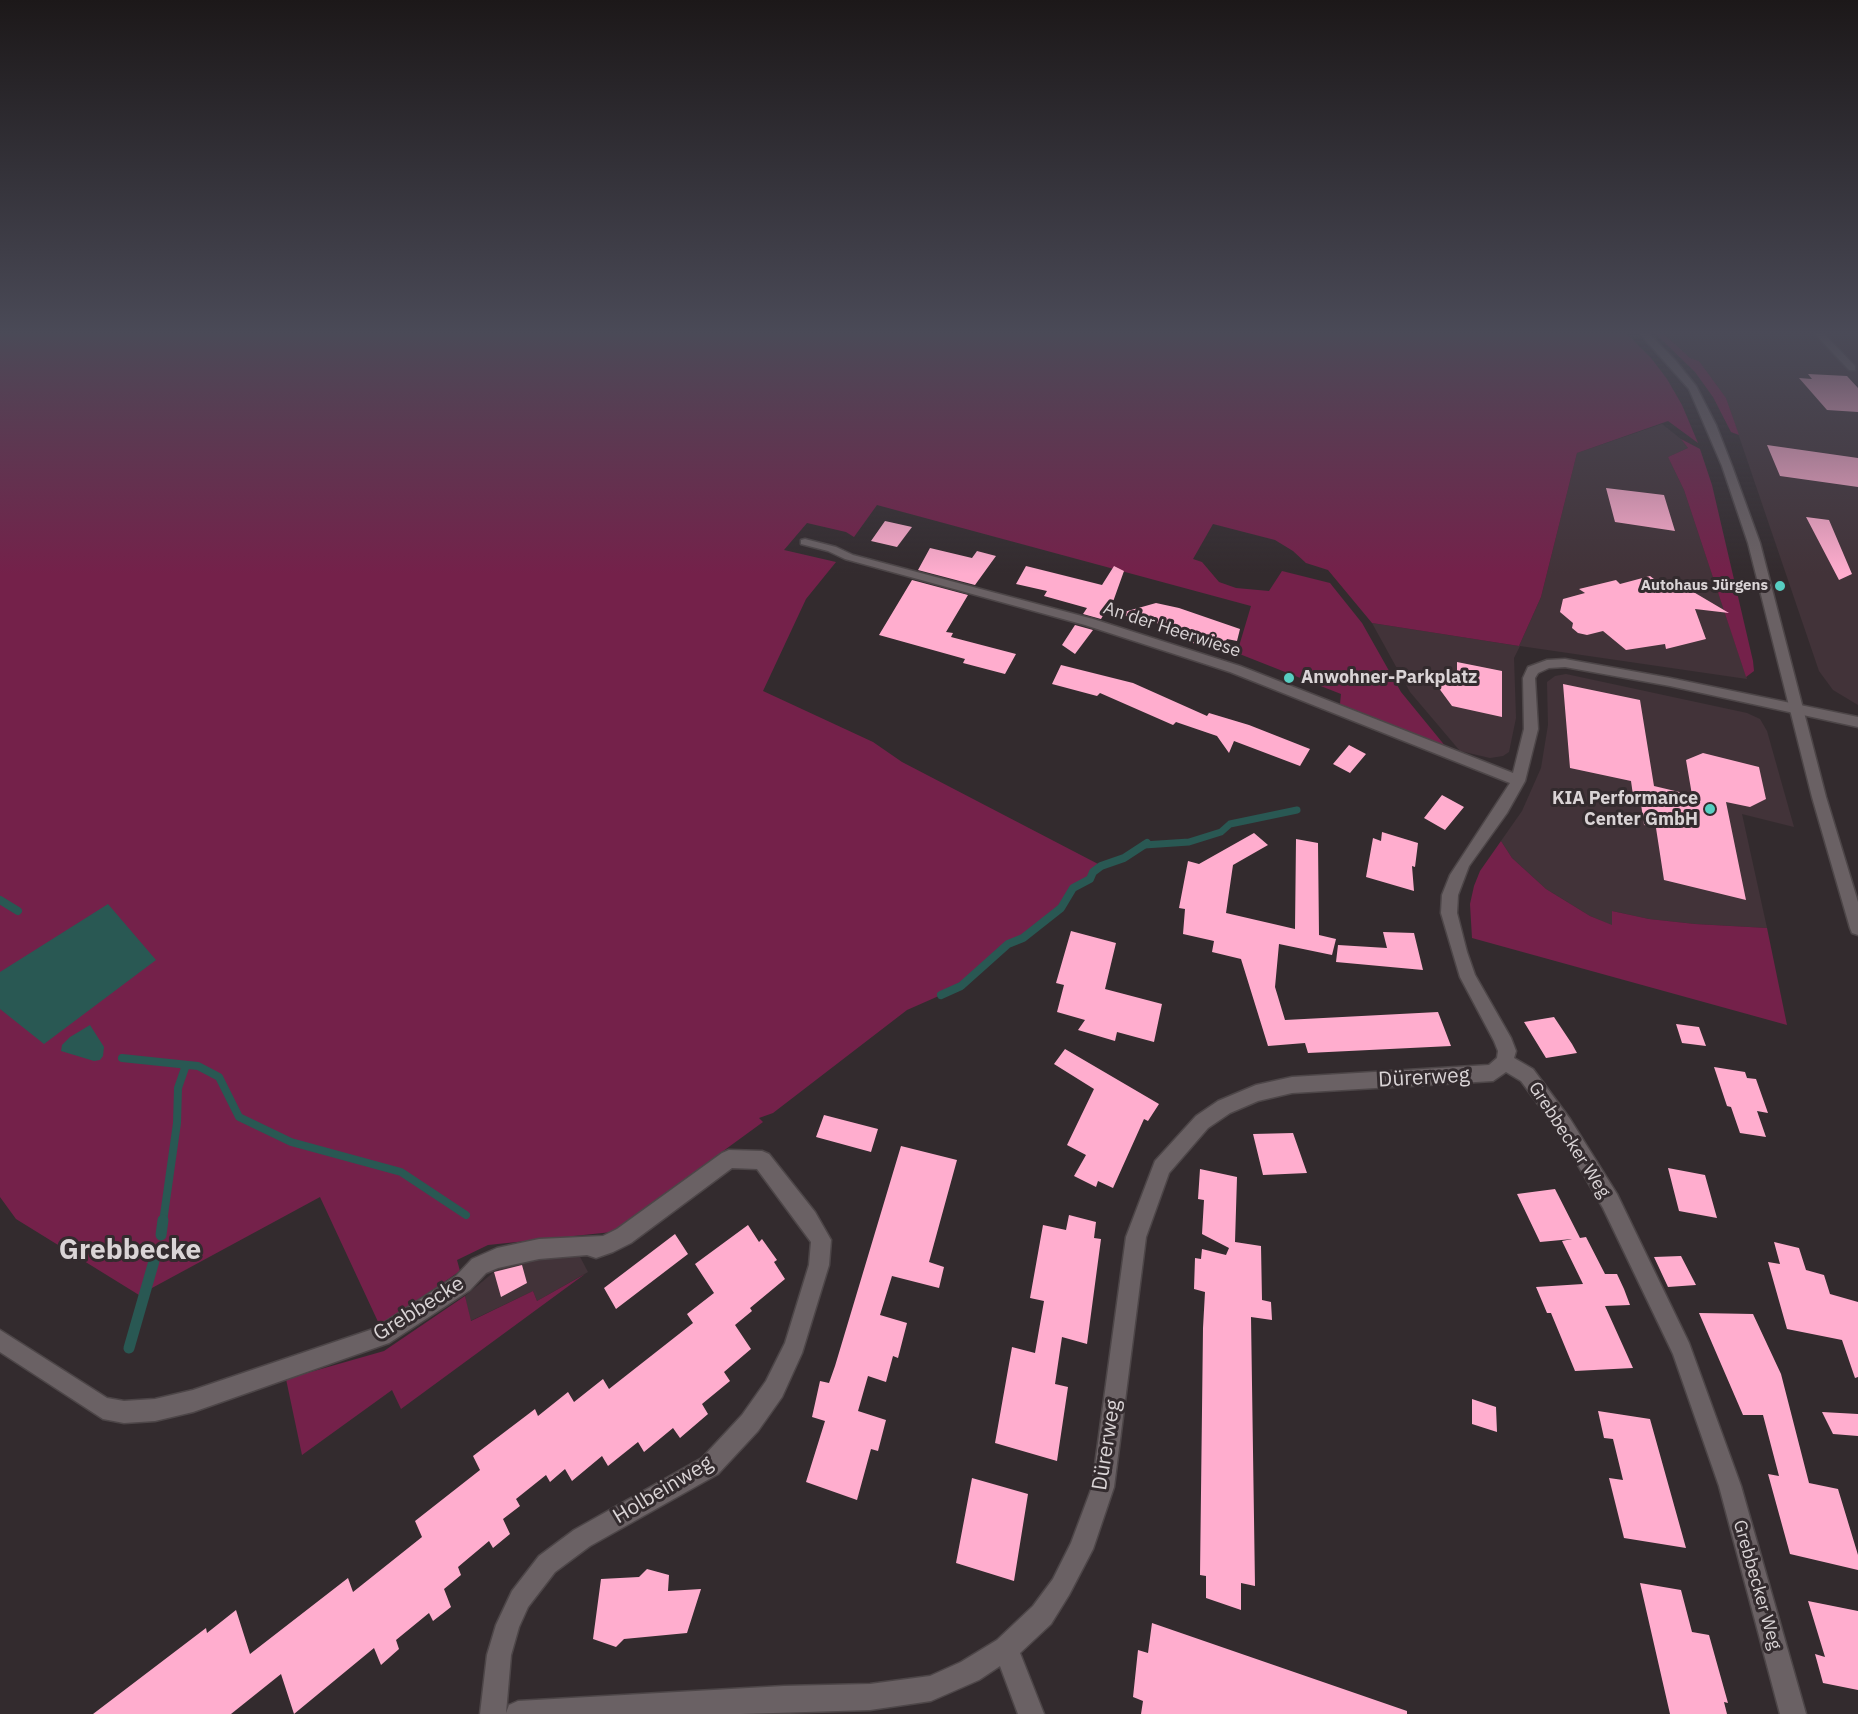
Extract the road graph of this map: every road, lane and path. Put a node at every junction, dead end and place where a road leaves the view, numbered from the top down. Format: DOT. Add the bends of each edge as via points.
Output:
graph roads {
  1 [pos="1706,414"];
  2 [pos="805,542"];
  3 [pos="1797,710"];
  4 [pos="1858,722"];
  5 [pos="1518,781"];
  6 [pos="1858,928"];
  7 [pos="1505,1062"];
  8 [pos="762,1160"];
  9 [pos="0,1340"];
  10 [pos="1006,1649"];
  11 [pos="493,1714"];
  12 [pos="518,1714"];
  13 [pos="1031,1714"];
  14 [pos="1793,1714"];
  1 -- 3 [label="street" via="1754,543"];
  2 -- 5 [label="street, An der Heerwiese" via="1089,622 1235,669"];
  3 -- 4 [label="street"];
  3 -- 5 [label="street" via="1621,672 1547,664 1530,674 1531,729"];
  3 -- 6 [label="street"];
  5 -- 7 [label="street" via="1455,879 1449,913 1468,976 1507,1051"];
  7 -- 10 [label="street, Dürerweg" via="1493,1074 1292,1085 1256,1093 1202,1122 1162,1167 1136,1237 1103,1486 1081,1549 1061,1587 1042,1615"];
  7 -- 14 [label="street, Grebbecker Weg" via="1527,1075 1564,1125 1610,1201 1682,1350 1730,1486"];
  8 -- 9 [label="street, Grebbecke" via="729,1159 606,1245 539,1249 497,1258 479,1266 463,1283 382,1336 193,1401 155,1410 124,1412 103,1408"];
  8 -- 11 [label="street, Holbeinweg" via="821,1240 819,1265 795,1346 774,1389 750,1423 710,1466 582,1538 548,1564 520,1599 508,1624 499,1656"];
  10 -- 12 [label="street, Dürerweg" via="931,1688 870,1696"];
  10 -- 13 [label="street"];
}
